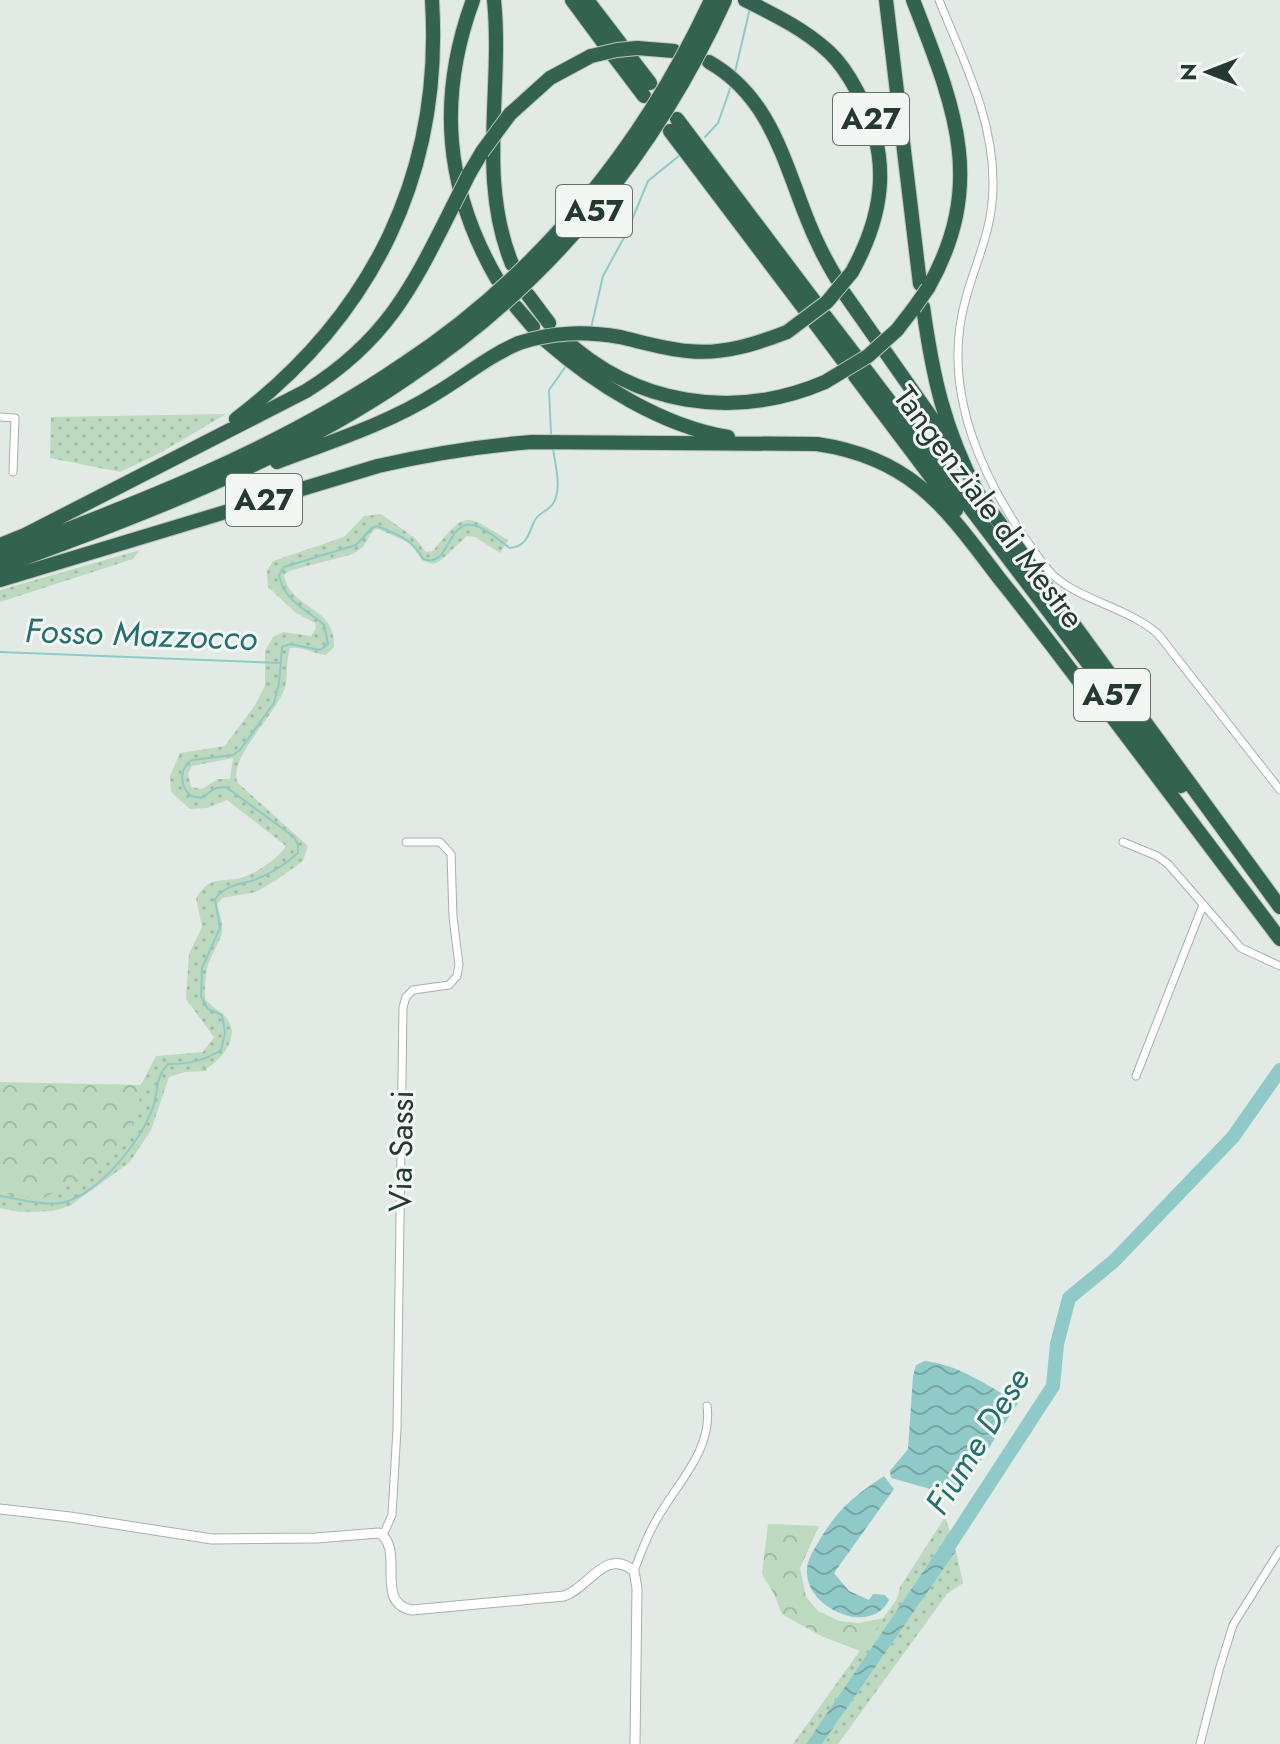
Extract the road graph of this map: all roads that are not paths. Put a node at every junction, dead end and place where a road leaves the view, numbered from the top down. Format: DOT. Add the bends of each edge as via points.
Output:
graph roads {
  1 [pos="432,0"];
  2 [pos="473,0"];
  3 [pos="494,0"];
  4 [pos="572,0"];
  5 [pos="587,0"];
  6 [pos="711,0"];
  7 [pos="725,0"];
  8 [pos="745,0"];
  9 [pos="886,0"];
  10 [pos="913,0"];
  11 [pos="939,0"];
  12 [pos="621,49"];
  13 [pos="674,51"];
  14 [pos="709,62"];
  15 [pos="647,90"];
  16 [pos="674,125"];
  17 [pos="512,264"];
  18 [pos="497,279"];
  19 [pos="924,286"];
  20 [pos="528,295"];
  21 [pos="516,307"];
  22 [pos="919,307"];
  23 [pos="549,323"];
  24 [pos="533,327"];
  25 [pos="545,340"];
  26 [pos="850,359"];
  27 [pos="582,363"];
  28 [pos="406,370"];
  29 [pos="0,417"];
  30 [pos="776,443"];
  31 [pos="201,445"];
  32 [pos="959,457"];
  33 [pos="13,472"];
  34 [pos="212,484"];
  35 [pos="80,530"];
  36 [pos="0,545"];
  37 [pos="0,555"];
  38 [pos="0,567"];
  39 [pos="0,580"];
  40 [pos="1106,709"];
  41 [pos="1280,790"];
  42 [pos="406,842"];
  43 [pos="1123,842"];
  44 [pos="1203,905"];
  45 [pos="1280,907"];
  46 [pos="1280,917"];
  47 [pos="1280,939"];
  48 [pos="1280,966"];
  49 [pos="1136,1076"];
  50 [pos="707,1406"];
  51 [pos="0,1509"];
  52 [pos="383,1535"];
  53 [pos="1280,1550"];
  54 [pos="635,1574"];
  55 [pos="635,1744"];
  56 [pos="1200,1744"];
  1 -- 31 [label="highway, A27" via="433,64 425,126 408,190 379,258 360,291 297,368"];
  2 -- 18 [label="highway" via="453,76 451,142 475,238"];
  3 -- 17 [label="highway" via="493,189"];
  4 -- 12 [label="highway"];
  5 -- 12 [label="highway"];
  6 -- 28 [label="highway, A57, bridge" via="658,99 581,206 525,266"];
  7 -- 28 [label="highway, A57, bridge" via="671,104 592,213 496,311"];
  8 -- 34 [label="highway, A27, bridge" via="808,34 832,54 853,82 877,137 881,164 876,221 852,272 827,302 787,332 722,351 689,351 593,332 519,343 394,416"];
  9 -- 19 [label="highway"];
  10 -- 19 [label="highway" via="950,98 961,155 955,222 941,262"];
  11 -- 41 [label="street" via="979,98 993,165 991,221 962,314 959,341 962,392 981,460 1011,516 1052,574 1158,634"];
  12 -- 13 [label="highway, A27"];
  12 -- 15 [label="highway"];
  12 -- 31 [label="highway, A27, bridge" via="591,56 550,78 510,114 469,174 405,298 364,348 306,391"];
  14 -- 32 [label="highway" via="761,110 778,138 806,216 840,286"];
  16 -- 26 [label="highway"];
  19 -- 22 [label="highway, bridge"];
  20 -- 23 [label="highway"];
  21 -- 24 [label="highway"];
  22 -- 27 [label="highway, bridge" via="868,356 825,382 769,400 701,403 647,390"];
  22 -- 32 [label="highway" via="935,384"];
  25 -- 27 [label="highway, A57" via="565,345"];
  27 -- 30 [label="highway, A57" via="626,398 701,431"];
  28 -- 34 [label="highway, A57" via="308,438"];
  28 -- 35 [label="highway, A57" via="283,435"];
  29 -- 33 [label="street" via="15,418"];
  30 -- 39 [label="highway, A27" via="532,442 426,454"];
  30 -- 40 [label="highway, A57" via="817,444 861,454 900,472 931,496"];
  31 -- 36 [label="highway, A27"];
  32 -- 45 [label="highway" via="1001,528"];
  34 -- 35 [label="highway, A57"];
  35 -- 37 [label="highway"];
  35 -- 38 [label="highway"];
  40 -- 46 [label="highway, Tangenziale di Mestre / A57" via="860,372"];
  40 -- 47 [label="highway, Tangenziale di Mestre / A57"];
  42 -- 52 [label="street, Via Sassi" via="440,842 451,854 459,965 452,983 413,990 403,1007 397,1429 392,1515"];
  43 -- 44 [label="street" via="1168,864"];
  44 -- 48 [label="street" via="1241,948"];
  44 -- 49 [label="street"];
  50 -- 54 [label="street" via="705,1442 655,1522"];
  51 -- 52 [label="street" via="212,1539"];
  52 -- 54 [label="street, Via Sassi" via="392,1593 408,1610 564,1596 610,1563 622,1563"];
  53 -- 56 [label="street" via="1233,1625"];
  54 -- 55 [label="street"];
}
